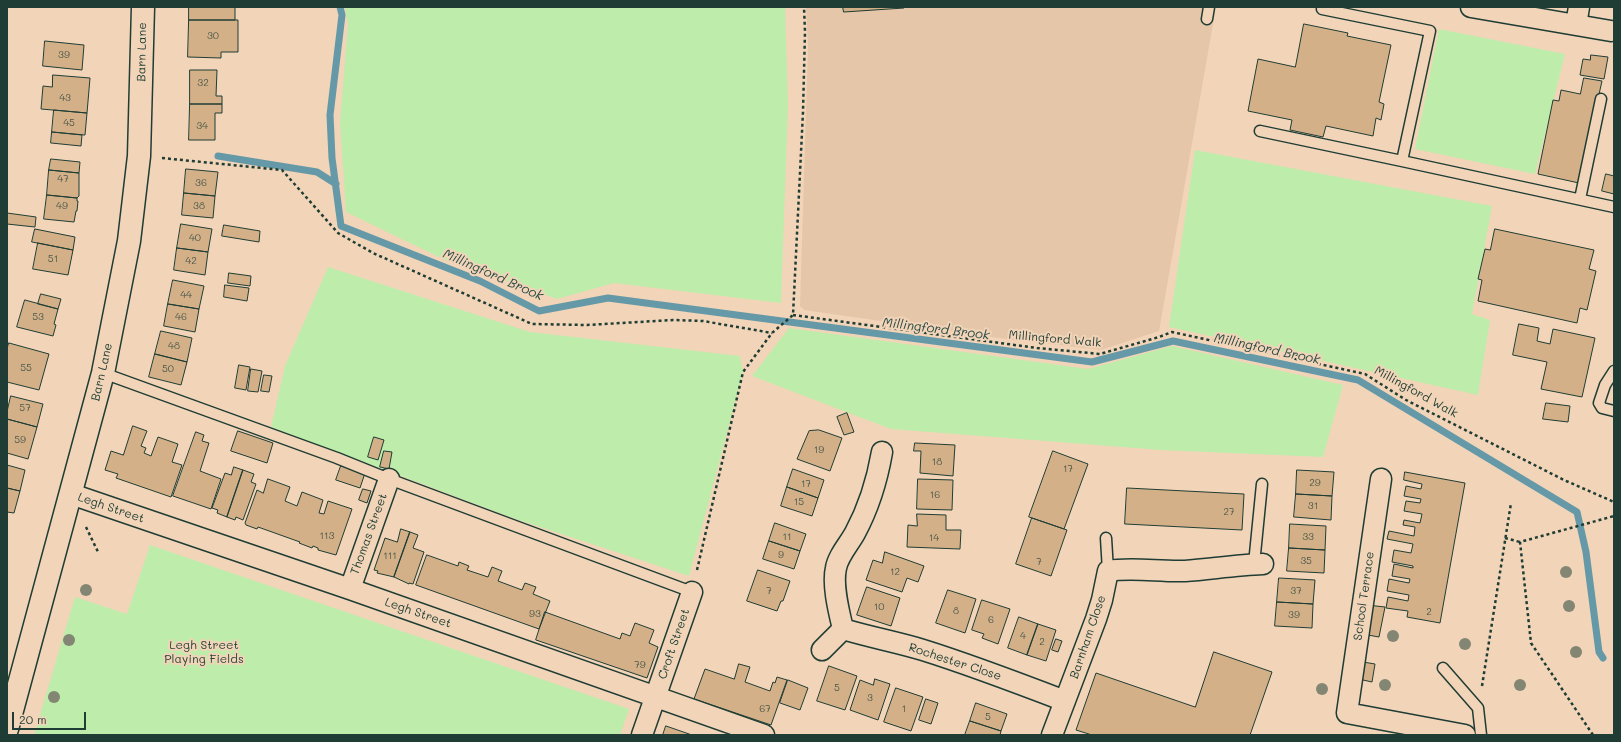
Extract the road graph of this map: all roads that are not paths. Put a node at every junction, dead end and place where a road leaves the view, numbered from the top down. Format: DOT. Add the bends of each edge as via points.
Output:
graph roads {
  1 [pos="143,7"];
  2 [pos="1209,7"];
  3 [pos="1471,7"];
  4 [pos="1322,9"];
  5 [pos="1578,16"];
  6 [pos="1207,19"];
  7 [pos="1611,31"];
  8 [pos="1601,99"];
  9 [pos="1260,131"];
  10 [pos="1402,161"];
  11 [pos="1580,199"];
  12 [pos="1614,207"];
  13 [pos="1614,371"];
  14 [pos="103,373"];
  15 [pos="1614,411"];
  16 [pos="882,452"];
  17 [pos="389,479"];
  18 [pos="1381,479"];
  19 [pos="1262,484"];
  20 [pos="71,494"];
  21 [pos="1106,538"];
  22 [pos="1258,564"];
  23 [pos="1108,571"];
  24 [pos="350,589"];
  25 [pos="692,592"];
  26 [pos="843,629"];
  27 [pos="822,650"];
  28 [pos="1443,668"];
  29 [pos="656,696"];
  30 [pos="1065,701"];
  31 [pos="7,729"];
  32 [pos="743,732"];
  33 [pos="642,735"];
  34 [pos="764,735"];
  35 [pos="1052,735"];
  36 [pos="1465,735"];
  37 [pos="1481,735"];
  1 -- 14 [label="street, Barn Lane" via="139,156 129,240"];
  2 -- 6 [label="lane"];
  3 -- 5 [label="street"];
  4 -- 10 [label="lane" via="1430,31"];
  5 -- 7 [label="street"];
  8 -- 11 [label="lane"];
  9 -- 10 [label="lane"];
  10 -- 11 [label="lane"];
  11 -- 12 [label="lane"];
  13 -- 15 [label="lane" via="1605,385 1599,403 1602,408"];
  14 -- 17 [label="lane"];
  14 -- 20 [label="street, Barn Lane"];
  16 -- 26 [label="street" via="877,479 867,507 835,568 836,592"];
  17 -- 24 [label="street, Thomas Street"];
  17 -- 25 [label="lane"];
  18 -- 36 [label="street, School Terrace" via="1347,713"];
  19 -- 22 [label="lane"];
  20 -- 24 [label="street, Legh Street"];
  20 -- 31 [label="street, Barn Lane"];
  21 -- 23 [label="lane"];
  22 -- 23 [label="street" via="1185,571"];
  23 -- 30 [label="street, Barnham Close" via="1096,619"];
  24 -- 29 [label="street, Legh Street"];
  25 -- 29 [label="street, Croft Street"];
  26 -- 27 [label="street"];
  26 -- 30 [label="street, Rochester Close" via="957,661"];
  28 -- 37 [label="lane" via="1478,708"];
  29 -- 32 [label="street, Legh Street"];
  29 -- 33 [label="street, Croft Street"];
  30 -- 35 [label="street, Barnham Close"];
  32 -- 34 [label="street, Legh Street"];
}
